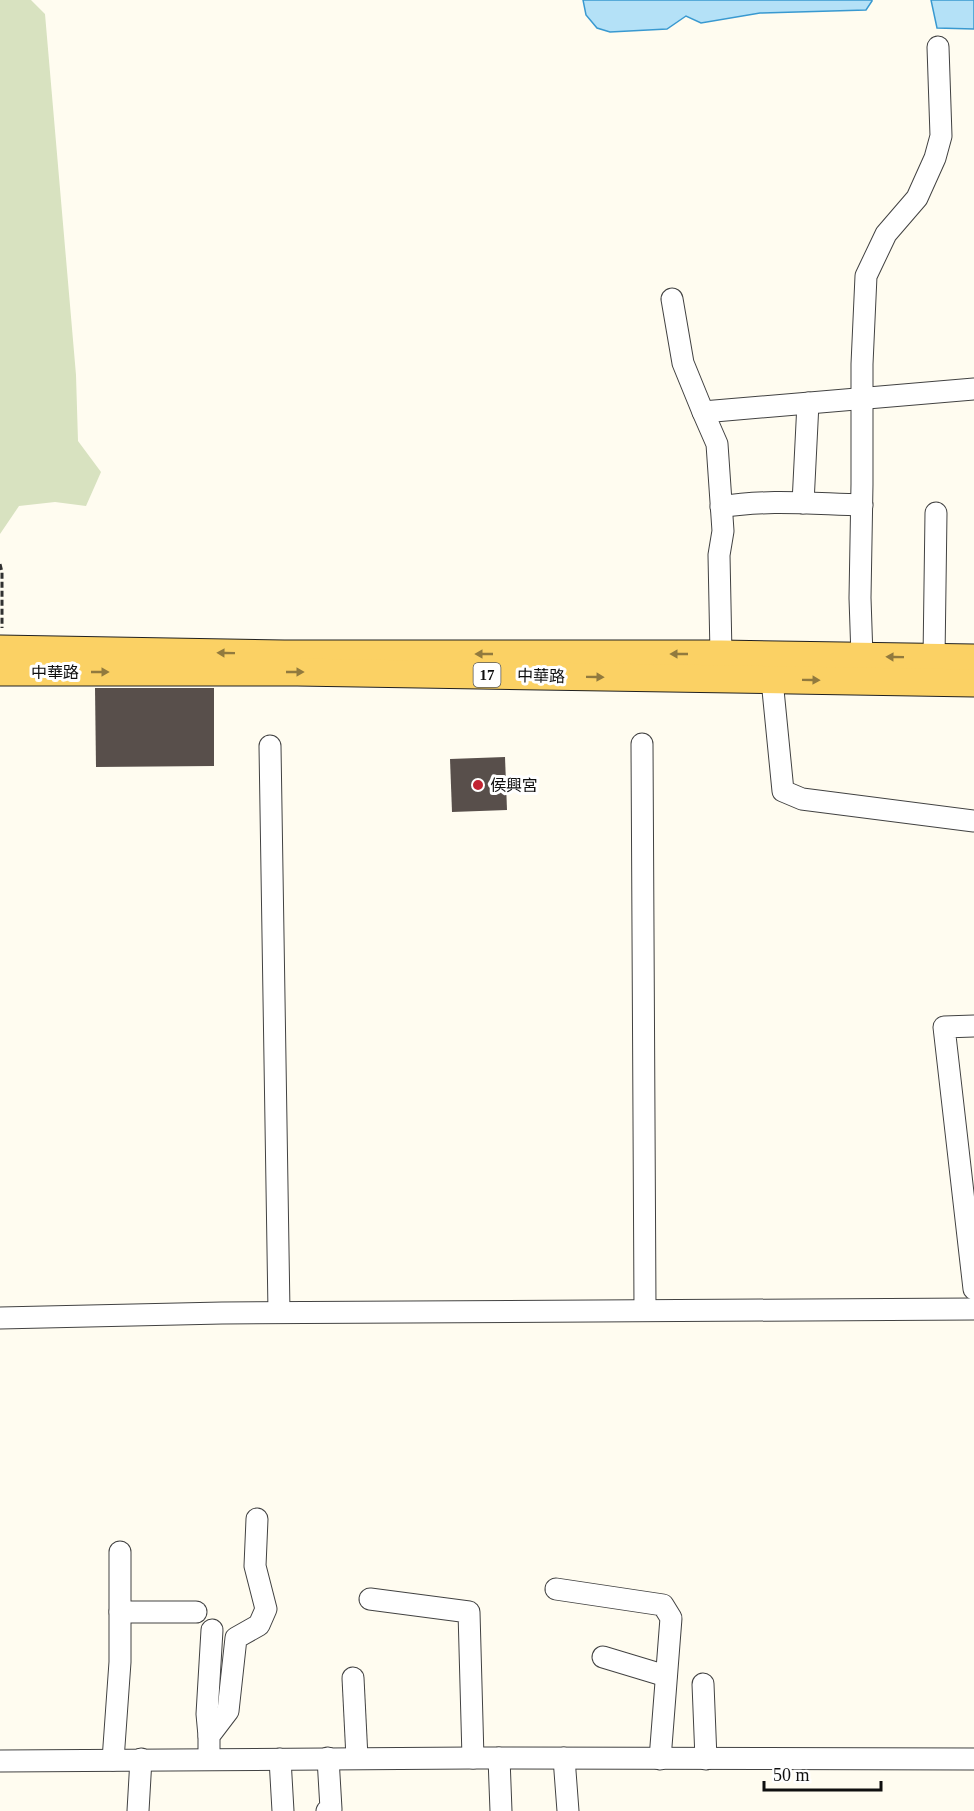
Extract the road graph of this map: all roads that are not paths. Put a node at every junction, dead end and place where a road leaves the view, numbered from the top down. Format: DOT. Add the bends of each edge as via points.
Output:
graph roads {
  1 [pos="938,46"];
  2 [pos="672,299"];
  3 [pos="974,389"];
  4 [pos="862,399"];
  5 [pos="808,403"];
  6 [pos="703,412"];
  7 [pos="803,503"];
  8 [pos="862,505"];
  9 [pos="721,507"];
  10 [pos="936,513"];
  11 [pos="721,654"];
  12 [pos="0,656"];
  13 [pos="862,657"];
  14 [pos="934,658"];
  15 [pos="974,658"];
  16 [pos="772,680"];
  17 [pos="974,683"];
  18 [pos="642,744"];
  19 [pos="270,746"];
  20 [pos="974,821"];
  21 [pos="974,1026"];
  22 [pos="974,1289"];
  23 [pos="974,1308"];
  24 [pos="645,1309"];
  25 [pos="279,1312"];
  26 [pos="0,1318"];
  27 [pos="257,1520"];
  28 [pos="120,1552"];
  29 [pos="556,1589"];
  30 [pos="370,1599"];
  31 [pos="120,1611"];
  32 [pos="196,1612"];
  33 [pos="212,1630"];
  34 [pos="603,1657"];
  35 [pos="666,1676"];
  36 [pos="353,1678"];
  37 [pos="703,1684"];
  38 [pos="209,1736"];
  39 [pos="209,1758"];
  40 [pos="328,1758"];
  41 [pos="357,1758"];
  42 [pos="473,1758"];
  43 [pos="499,1758"];
  44 [pos="564,1758"];
  45 [pos="141,1759"];
  46 [pos="280,1759"];
  47 [pos="660,1759"];
  48 [pos="706,1759"];
  49 [pos="974,1759"];
  50 [pos="113,1760"];
  51 [pos="0,1761"];
  52 [pos="138,1811"];
  53 [pos="283,1811"];
  54 [pos="327,1811"];
  55 [pos="501,1811"];
  56 [pos="568,1811"];
  1 -- 4 [label="street" via="941,135 935,158 917,198 886,234 866,276"];
  2 -- 6 [label="street" via="683,363"];
  3 -- 4 [label="street"];
  4 -- 5 [label="street"];
  4 -- 8 [label="street"];
  5 -- 6 [label="street"];
  5 -- 7 [label="street"];
  6 -- 9 [label="street" via="717,444"];
  7 -- 8 [label="street"];
  7 -- 9 [label="street"];
  8 -- 13 [label="street"];
  9 -- 11 [label="street"];
  10 -- 14 [label="street"];
  11 -- 12 [label="main road, 中華路 / 17, one-way"];
  11 -- 13 [label="main road, 中華路 / 17"];
  12 -- 16 [label="main road, 中華路 / 17, one-way" via="297,672"];
  14 -- 13 [label="main road, 中華路 / 17, one-way"];
  14 -- 15 [label="main road, 中華路 / 17"];
  16 -- 17 [label="main road, 中華路 / 17, one-way"];
  16 -- 20 [label="street" via="783,791 802,799"];
  18 -- 24 [label="street"];
  19 -- 25 [label="street"];
  21 -- 22 [label="street" via="944,1027"];
  23 -- 24 [label="street"];
  24 -- 25 [label="street"];
  25 -- 26 [label="street"];
  27 -- 38 [label="street" via="255,1566 266,1609 259,1625 236,1638 228,1711"];
  28 -- 31 [label="street"];
  29 -- 35 [label="street" via="663,1605 671,1618"];
  30 -- 42 [label="street" via="469,1612"];
  31 -- 32 [label="street"];
  31 -- 50 [label="street"];
  33 -- 38 [label="street"];
  34 -- 35 [label="street"];
  35 -- 47 [label="street"];
  36 -- 41 [label="street"];
  37 -- 48 [label="street"];
  38 -- 39 [label="street"];
  39 -- 45 [label="street"];
  39 -- 46 [label="street"];
  40 -- 41 [label="street"];
  40 -- 46 [label="street"];
  40 -- 54 [label="street" via="331,1809"];
  41 -- 42 [label="street"];
  42 -- 43 [label="street"];
  43 -- 44 [label="street"];
  43 -- 55 [label="street"];
  44 -- 47 [label="street"];
  44 -- 56 [label="street"];
  45 -- 50 [label="street"];
  45 -- 52 [label="street"];
  46 -- 53 [label="street"];
  47 -- 48 [label="street"];
  48 -- 49 [label="street"];
  50 -- 51 [label="street"];
}
